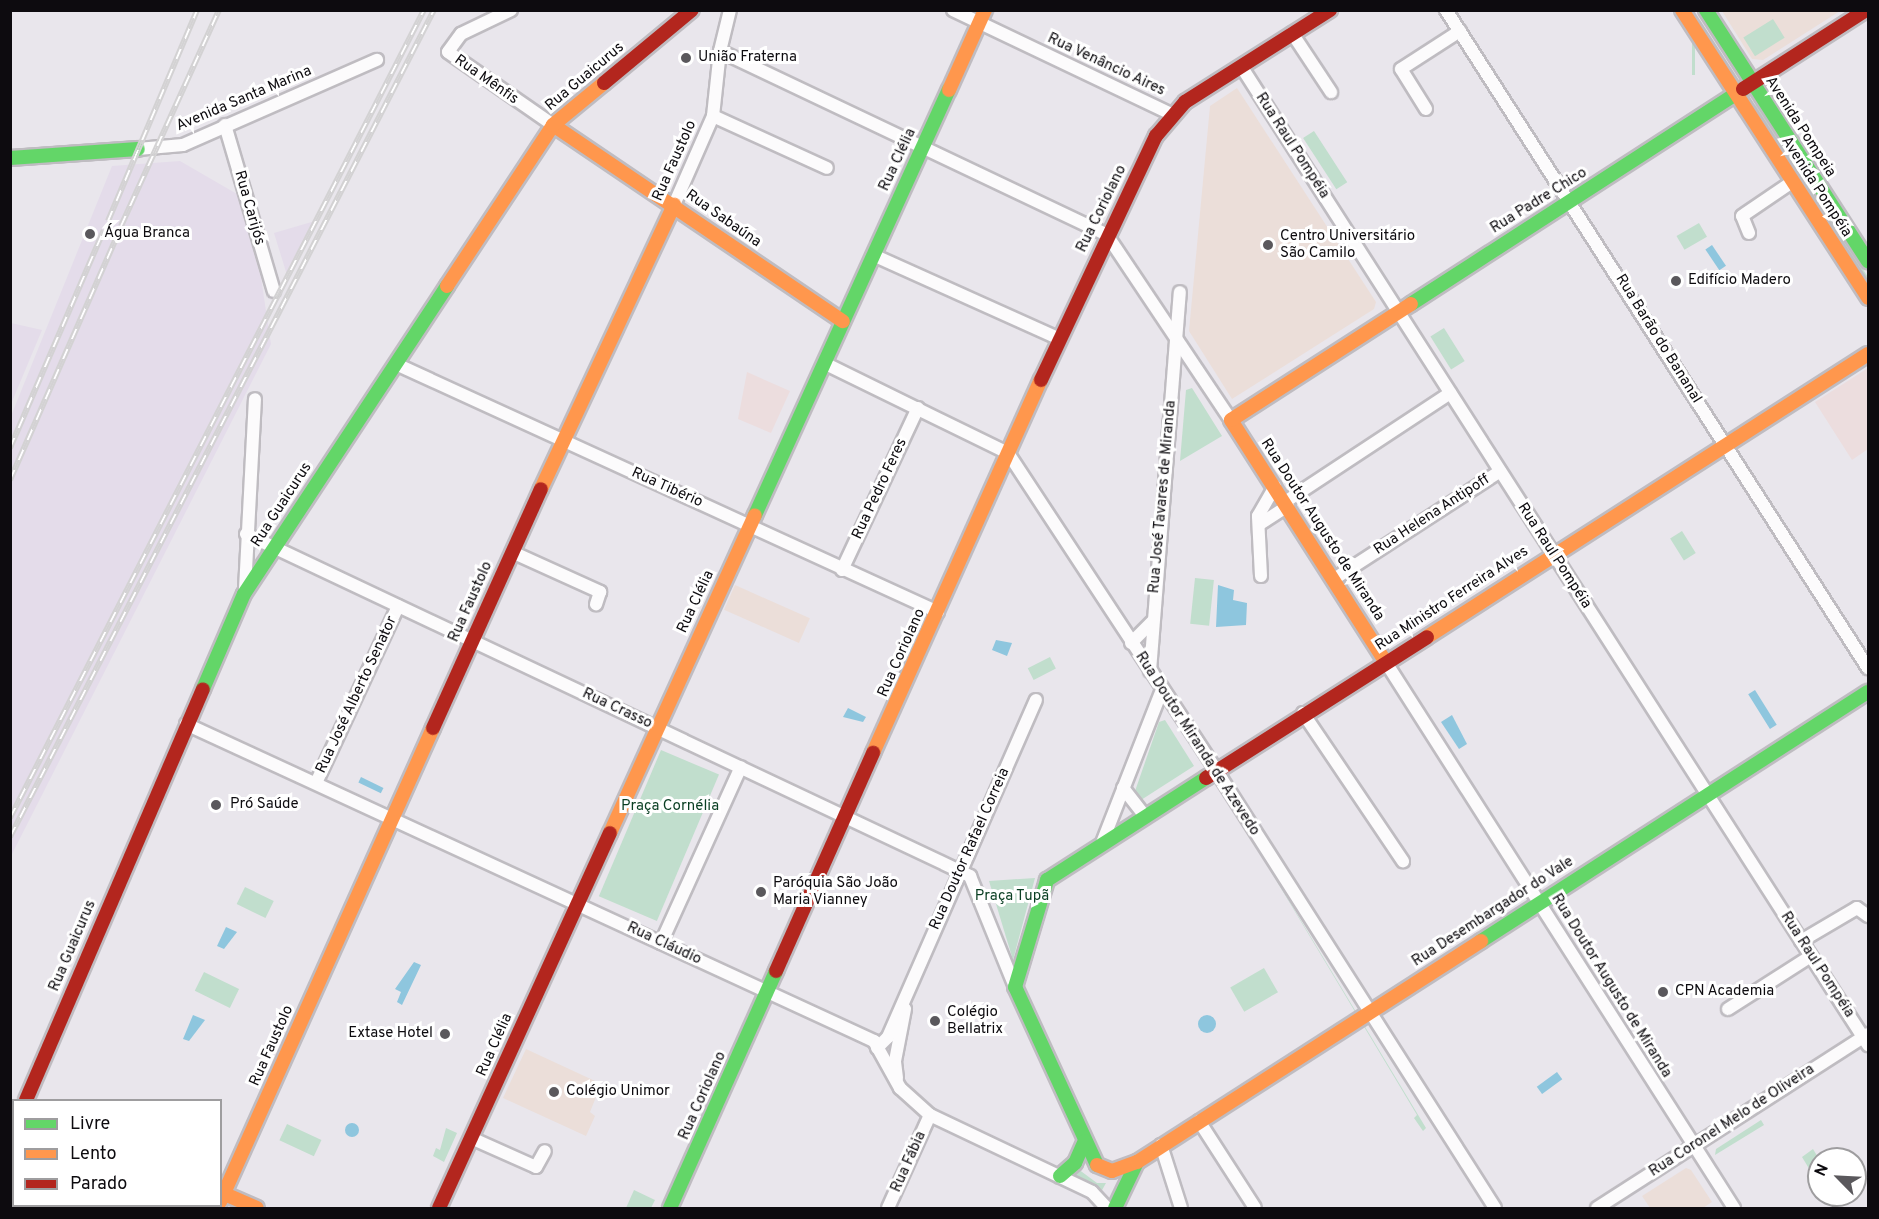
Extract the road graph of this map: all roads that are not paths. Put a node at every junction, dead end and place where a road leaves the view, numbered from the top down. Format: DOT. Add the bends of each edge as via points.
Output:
graph roads {
  1 [pos="511,10"];
  2 [pos="692,10"];
  3 [pos="730,10"];
  4 [pos="953,10"];
  5 [pos="1330,10"];
  6 [pos="1446,10"];
  7 [pos="1682,10"];
  8 [pos="1706,10"];
  9 [pos="1866,10"];
  10 [pos="982,17"];
  11 [pos="1460,31"];
  12 [pos="1292,33"];
  13 [pos="720,51"];
  14 [pos="377,60"];
  15 [pos="1241,66"];
  16 [pos="1752,84"];
  17 [pos="1331,92"];
  18 [pos="1736,94"];
  19 [pos="1426,109"];
  20 [pos="1171,114"];
  21 [pos="713,116"];
  22 [pos="225,125"];
  23 [pos="553,125"];
  24 [pos="923,146"];
  25 [pos="138,149"];
  26 [pos="10,158"];
  27 [pos="827,168"];
  28 [pos="1792,182"];
  29 [pos="1570,201"];
  30 [pos="674,205"];
  31 [pos="1749,232"];
  32 [pos="1107,235"];
  33 [pos="873,255"];
  34 [pos="1869,261"];
  35 [pos="274,291"];
  36 [pos="1180,292"];
  37 [pos="1869,298"];
  38 [pos="1397,310"];
  39 [pos="843,321"];
  40 [pos="1176,336"];
  41 [pos="1060,339"];
  42 [pos="1869,354"];
  43 [pos="1188,355"];
  44 [pos="824,363"];
  45 [pos="396,364"];
  46 [pos="1173,373"];
  47 [pos="1450,393"];
  48 [pos="255,399"];
  49 [pos="918,408"];
  50 [pos="1231,420"];
  51 [pos="562,441"];
  52 [pos="1726,446"];
  53 [pos="1008,453"];
  54 [pos="1500,471"];
  55 [pos="1275,486"];
  56 [pos="1286,504"];
  57 [pos="1260,524"];
  58 [pos="749,526"];
  59 [pos="246,534"];
  60 [pos="273,547"];
  61 [pos="512,552"];
  62 [pos="1553,554"];
  63 [pos="842,570"];
  64 [pos="1261,576"];
  65 [pos="1334,579"];
  66 [pos="244,594"];
  67 [pos="596,604"];
  68 [pos="398,606"];
  69 [pos="938,612"];
  70 [pos="1154,621"];
  71 [pos="472,641"];
  72 [pos="1131,643"];
  73 [pos="1385,661"];
  74 [pos="1869,668"];
  75 [pos="1150,670"];
  76 [pos="1162,690"];
  77 [pos="1869,692"];
  78 [pos="1036,700"];
  79 [pos="1304,713"];
  80 [pos="186,724"];
  81 [pos="657,728"];
  82 [pos="741,767"];
  83 [pos="1216,770"];
  84 [pos="316,783"];
  85 [pos="1124,788"];
  86 [pos="1708,794"];
  87 [pos="1144,815"];
  88 [pos="848,817"];
  89 [pos="392,819"];
  90 [pos="1102,843"];
  91 [pos="1403,861"];
  92 [pos="961,871"];
  93 [pos="1539,903"];
  94 [pos="577,904"];
  95 [pos="1869,916"];
  96 [pos="1801,940"];
  97 [pos="661,943"];
  98 [pos="1811,956"];
  99 [pos="1015,987"];
  100 [pos="767,992"];
  101 [pos="905,999"];
  102 [pos="1728,1009"];
  103 [pos="1367,1013"];
  104 [pos="1867,1039"];
  105 [pos="877,1048"];
  106 [pos="897,1082"];
  107 [pos="27,1099"];
  108 [pos="930,1114"];
  109 [pos="1199,1121"];
  110 [pos="471,1138"];
  111 [pos="1085,1141"];
  112 [pos="1161,1145"];
  113 [pos="1694,1146"];
  114 [pos="545,1151"];
  115 [pos="1137,1162"];
  116 [pos="1060,1176"];
  117 [pos="222,1196"];
  118 [pos="222,1200"];
  119 [pos="257,1209"];
  120 [pos="439,1209"];
  121 [pos="670,1209"];
  122 [pos="888,1209"];
  123 [pos="1107,1209"];
  124 [pos="1115,1209"];
  125 [pos="1181,1209"];
  126 [pos="1255,1209"];
  127 [pos="1495,1209"];
  128 [pos="1596,1209"];
  129 [pos="1734,1209"];
  1 -- 23 [label="street, Rua Mênfis" via="462,34 449,53"];
  2 -- 23 [label="street, Rua Guaicurus"];
  3 -- 13 [label="street, Rua Faustolo"];
  4 -- 10 [label="street, Rua Venâncio Aires"];
  5 -- 12 [label="street, Rua Venâncio Aires"];
  6 -- 11 [label="street, Rua Barão do Bananal"];
  7 -- 18 [label="street"];
  8 -- 16 [label="street, Avenida Pompeia"];
  9 -- 16 [label="street, Rua Padre Chico"];
  10 -- 20 [label="street, Rua Venâncio Aires"];
  10 -- 24 [label="street, Rua Clélia"];
  11 -- 19 [label="street" via="1401,69"];
  11 -- 29 [label="street, Rua Barão do Bananal"];
  12 -- 15 [label="street, Rua Venâncio Aires"];
  12 -- 17 [label="street"];
  13 -- 21 [label="street, Rua Faustolo"];
  13 -- 24 [label="street, Rua Doutor Augusto de Miranda"];
  14 -- 22 [label="street, Avenida Santa Marina"];
  15 -- 20 [label="street, Rua Venâncio Aires"];
  15 -- 38 [label="street, Rua Raul Pompéia"];
  16 -- 18 [label="street, Rua Padre Chico"];
  16 -- 34 [label="street, Avenida Pompeia"];
  18 -- 28 [label="street, Avenida Pompéia"];
  18 -- 29 [label="street, Rua Padre Chico"];
  20 -- 32 [label="street, Rua Coriolano"];
  21 -- 27 [label="street"];
  21 -- 30 [label="street, Rua Faustolo"];
  22 -- 25 [label="street, Avenida Santa Marina" via="183,145"];
  22 -- 35 [label="street, Rua Carijós"];
  23 -- 30 [label="street, Rua Sabaúna"];
  23 -- 45 [label="street, Rua Guaicurus"];
  24 -- 32 [label="street, Rua Doutor Augusto de Miranda"];
  24 -- 33 [label="street, Rua Clélia"];
  25 -- 26 [label="street, Avenida Santa Marina"];
  28 -- 31 [label="street" via="1742,216"];
  28 -- 37 [label="street, Avenida Pompéia"];
  29 -- 38 [label="street, Rua Padre Chico"];
  29 -- 52 [label="street, Rua Barão do Bananal"];
  30 -- 39 [label="street, Rua Sabaúna"];
  30 -- 51 [label="street, Rua Faustolo"];
  32 -- 40 [label="street, Rua Doutor Augusto de Miranda"];
  32 -- 41 [label="street, Rua Coriolano"];
  33 -- 39 [label="street, Rua Clélia"];
  33 -- 41 [label="street"];
  36 -- 40 [label="street, Rua José Tavares de Miranda"];
  38 -- 47 [label="street, Rua Raul Pompéia"];
  38 -- 50 [label="street, Rua Padre Chico"];
  39 -- 44 [label="street, Rua Clélia"];
  40 -- 43 [label="street, Rua Doutor Augusto de Miranda"];
  40 -- 46 [label="street, Rua José Tavares de Miranda"];
  41 -- 53 [label="street, Rua Coriolano"];
  42 -- 52 [label="street, Rua Ministro Ferreira Alves"];
  43 -- 46 [label="street"];
  43 -- 50 [label="street, Rua Doutor Augusto de Miranda"];
  44 -- 49 [label="street"];
  44 -- 58 [label="street, Rua Clélia"];
  45 -- 51 [label="street, Rua Tibério"];
  45 -- 60 [label="street, Rua Guaicurus"];
  46 -- 70 [label="street, Rua José Tavares de Miranda"];
  47 -- 54 [label="street, Rua Raul Pompéia"];
  47 -- 56 [label="street"];
  48 -- 59 [label="street"];
  49 -- 53 [label="street"];
  49 -- 63 [label="street, Rua Pedro Feres"];
  50 -- 55 [label="street, Rua Doutor Augusto de Miranda"];
  51 -- 58 [label="street, Rua Tibério"];
  51 -- 61 [label="street, Rua Faustolo"];
  52 -- 62 [label="street, Rua Ministro Ferreira Alves"];
  52 -- 74 [label="street, Rua Barão do Bananal"];
  53 -- 69 [label="street, Rua Coriolano"];
  53 -- 72 [label="street, Rua Doutor Miranda de Azevedo"];
  54 -- 62 [label="street, Rua Raul Pompéia"];
  54 -- 65 [label="street, Rua Helena Antipoff"];
  55 -- 56 [label="street, Rua Doutor Augusto de Miranda"];
  55 -- 57 [label="street" via="1258,516"];
  56 -- 57 [label="street"];
  56 -- 65 [label="street, Rua Doutor Augusto de Miranda"];
  57 -- 64 [label="street"];
  58 -- 63 [label="street, Rua Tibério"];
  58 -- 81 [label="street, Rua Clélia"];
  59 -- 60 [label="street"];
  59 -- 66 [label="street"];
  60 -- 66 [label="street, Rua Guaicurus"];
  60 -- 68 [label="street, Rua Crasso"];
  61 -- 67 [label="street" via="600,592"];
  61 -- 71 [label="street, Rua Faustolo"];
  62 -- 73 [label="street, Rua Ministro Ferreira Alves"];
  62 -- 86 [label="street, Rua Raul Pompéia"];
  63 -- 69 [label="street, Rua Tibério"];
  65 -- 73 [label="street, Rua Doutor Augusto de Miranda"];
  66 -- 80 [label="street, Rua Guaicurus"];
  68 -- 71 [label="street, Rua Crasso"];
  68 -- 84 [label="street, Rua José Alberto Senator"];
  69 -- 88 [label="street, Rua Coriolano"];
  70 -- 72 [label="street"];
  70 -- 75 [label="street, Rua José Tavares de Miranda"];
  71 -- 81 [label="street, Rua Crasso"];
  71 -- 89 [label="street, Rua Faustolo"];
  72 -- 75 [label="street, Rua Doutor Miranda de Azevedo"];
  73 -- 79 [label="street, Rua Ministro Ferreira Alves"];
  73 -- 93 [label="street, Rua Doutor Augusto de Miranda"];
  75 -- 76 [label="street, Rua Doutor Miranda de Azevedo"];
  76 -- 83 [label="street, Rua Doutor Miranda de Azevedo"];
  76 -- 85 [label="street"];
  77 -- 86 [label="street, Rua Desembargador do Vale"];
  78 -- 92 [label="street, Rua Doutor Rafael Correia"];
  79 -- 83 [label="street, Rua Ministro Ferreira Alves"];
  79 -- 91 [label="street"];
  80 -- 84 [label="street, Rua Cláudio"];
  80 -- 107 [label="street, Rua Guaicurus"];
  81 -- 82 [label="street, Rua Crasso"];
  81 -- 94 [label="street, Rua Clélia"];
  82 -- 88 [label="street, Rua Crasso"];
  82 -- 97 [label="street"];
  83 -- 87 [label="street, Rua Ministro Ferreira Alves"];
  83 -- 103 [label="street, Rua Doutor Miranda de Azevedo"];
  84 -- 89 [label="street, Rua Cláudio"];
  85 -- 87 [label="street"];
  85 -- 90 [label="street"];
  86 -- 93 [label="street, Rua Desembargador do Vale"];
  86 -- 96 [label="street, Rua Raul Pompéia"];
  87 -- 90 [label="street, Rua Ministro Ferreira Alves"];
  88 -- 92 [label="street, Rua Crasso"];
  88 -- 100 [label="street, Rua Coriolano"];
  89 -- 94 [label="street, Rua Cláudio"];
  89 -- 117 [label="street, Rua Faustolo"];
  90 -- 99 [label="street, Rua Ministro Ferreira Alves" via="1054,873 1043,889"];
  92 -- 99 [label="street" via="970,876"];
  92 -- 101 [label="street, Rua Doutor Rafael Correia"];
  93 -- 103 [label="street, Rua Desembargador do Vale"];
  93 -- 113 [label="street, Rua Doutor Augusto de Miranda"];
  94 -- 97 [label="street, Rua Cláudio"];
  94 -- 110 [label="street, Rua Clélia"];
  95 -- 96 [label="street" via="1857,908"];
  96 -- 98 [label="street, Rua Raul Pompéia"];
  97 -- 100 [label="street, Rua Cláudio"];
  98 -- 102 [label="street"];
  98 -- 104 [label="street, Rua Raul Pompéia"];
  99 -- 111 [label="street"];
  100 -- 105 [label="street, Rua Cláudio" via="874,1041"];
  100 -- 121 [label="street, Rua Coriolano"];
  101 -- 105 [label="street, Rua Doutor Rafael Correia" via="888,1037"];
  101 -- 106 [label="street, Rua Doutor Rafael Correia" via="896,1061"];
  103 -- 109 [label="street, Rua Desembargador do Vale"];
  103 -- 127 [label="street, Rua Doutor Miranda de Azevedo"];
  104 -- 113 [label="street, Rua Coronel Melo de Oliveira"];
  105 -- 106 [label="street, Rua Cláudio"];
  106 -- 108 [label="street, Rua Cláudio"];
  108 -- 116 [label="street, Rua Cláudio"];
  108 -- 122 [label="street, Rua Fábia"];
  109 -- 112 [label="street, Rua Desembargador do Vale"];
  109 -- 126 [label="street"];
  110 -- 114 [label="street" via="536,1167"];
  110 -- 120 [label="street, Rua Clélia"];
  111 -- 115 [label="street" via="1096,1164 1106,1171"];
  111 -- 116 [label="street" via="1075,1163"];
  112 -- 115 [label="street, Rua Desembargador do Vale"];
  112 -- 125 [label="street"];
  113 -- 128 [label="street, Rua Coronel Melo de Oliveira"];
  113 -- 129 [label="street, Rua Doutor Augusto de Miranda"];
  115 -- 124 [label="street"];
  116 -- 123 [label="street, Rua Cláudio" via="1092,1192"];
  118 -- 119 [label="street"];
}
